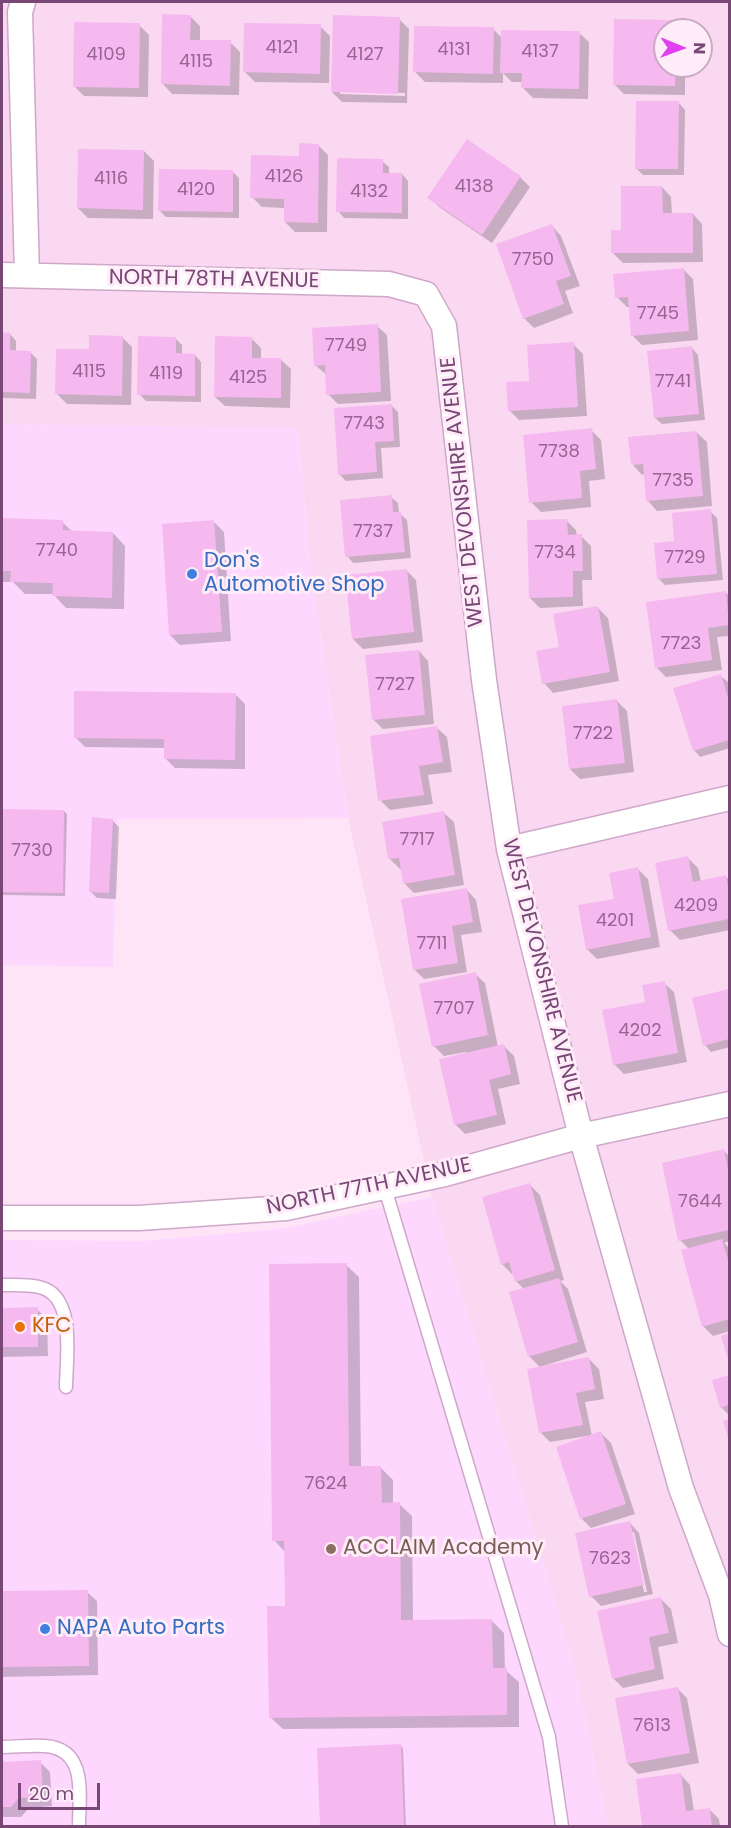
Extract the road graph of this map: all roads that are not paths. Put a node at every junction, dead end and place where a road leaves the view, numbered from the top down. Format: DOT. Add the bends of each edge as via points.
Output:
graph roads {
  1 [pos="23,2"];
  2 [pos="2,275"];
  3 [pos="27,275"];
  4 [pos="426,294"];
  5 [pos="729,798"];
  6 [pos="509,849"];
  7 [pos="729,1104"];
  8 [pos="581,1136"];
  9 [pos="384,1185"];
  10 [pos="2,1218"];
  11 [pos="2,1285"];
  12 [pos="66,1388"];
  13 [pos="729,1634"];
  14 [pos="2,1747"];
  15 [pos="80,1827"];
  16 [pos="562,1827"];
  1 -- 3 [label="street" via="20,12"];
  2 -- 3 [label="street, NORTH 78TH AVENUE"];
  3 -- 4 [label="street, NORTH 78TH AVENUE" via="389,284"];
  4 -- 6 [label="street, WEST DEVONSHIRE AVENUE" via="444,326 484,680"];
  5 -- 6 [label="street"];
  6 -- 8 [label="street, WEST DEVONSHIRE AVENUE"];
  7 -- 8 [label="street, NORTH 77TH AVENUE"];
  8 -- 9 [label="street, NORTH 77TH AVENUE" via="445,1173"];
  8 -- 13 [label="street, WEST DEVONSHIRE AVENUE" via="681,1488 721,1595"];
  9 -- 10 [label="street, NORTH 77TH AVENUE" via="286,1208 251,1212 140,1218"];
  9 -- 16 [label="lane" via="549,1737"];
  11 -- 12 [label="lane" via="40,1287 62,1303 67,1330"];
  14 -- 15 [label="lane" via="46,1746 62,1750 74,1761 79,1777"];
}
